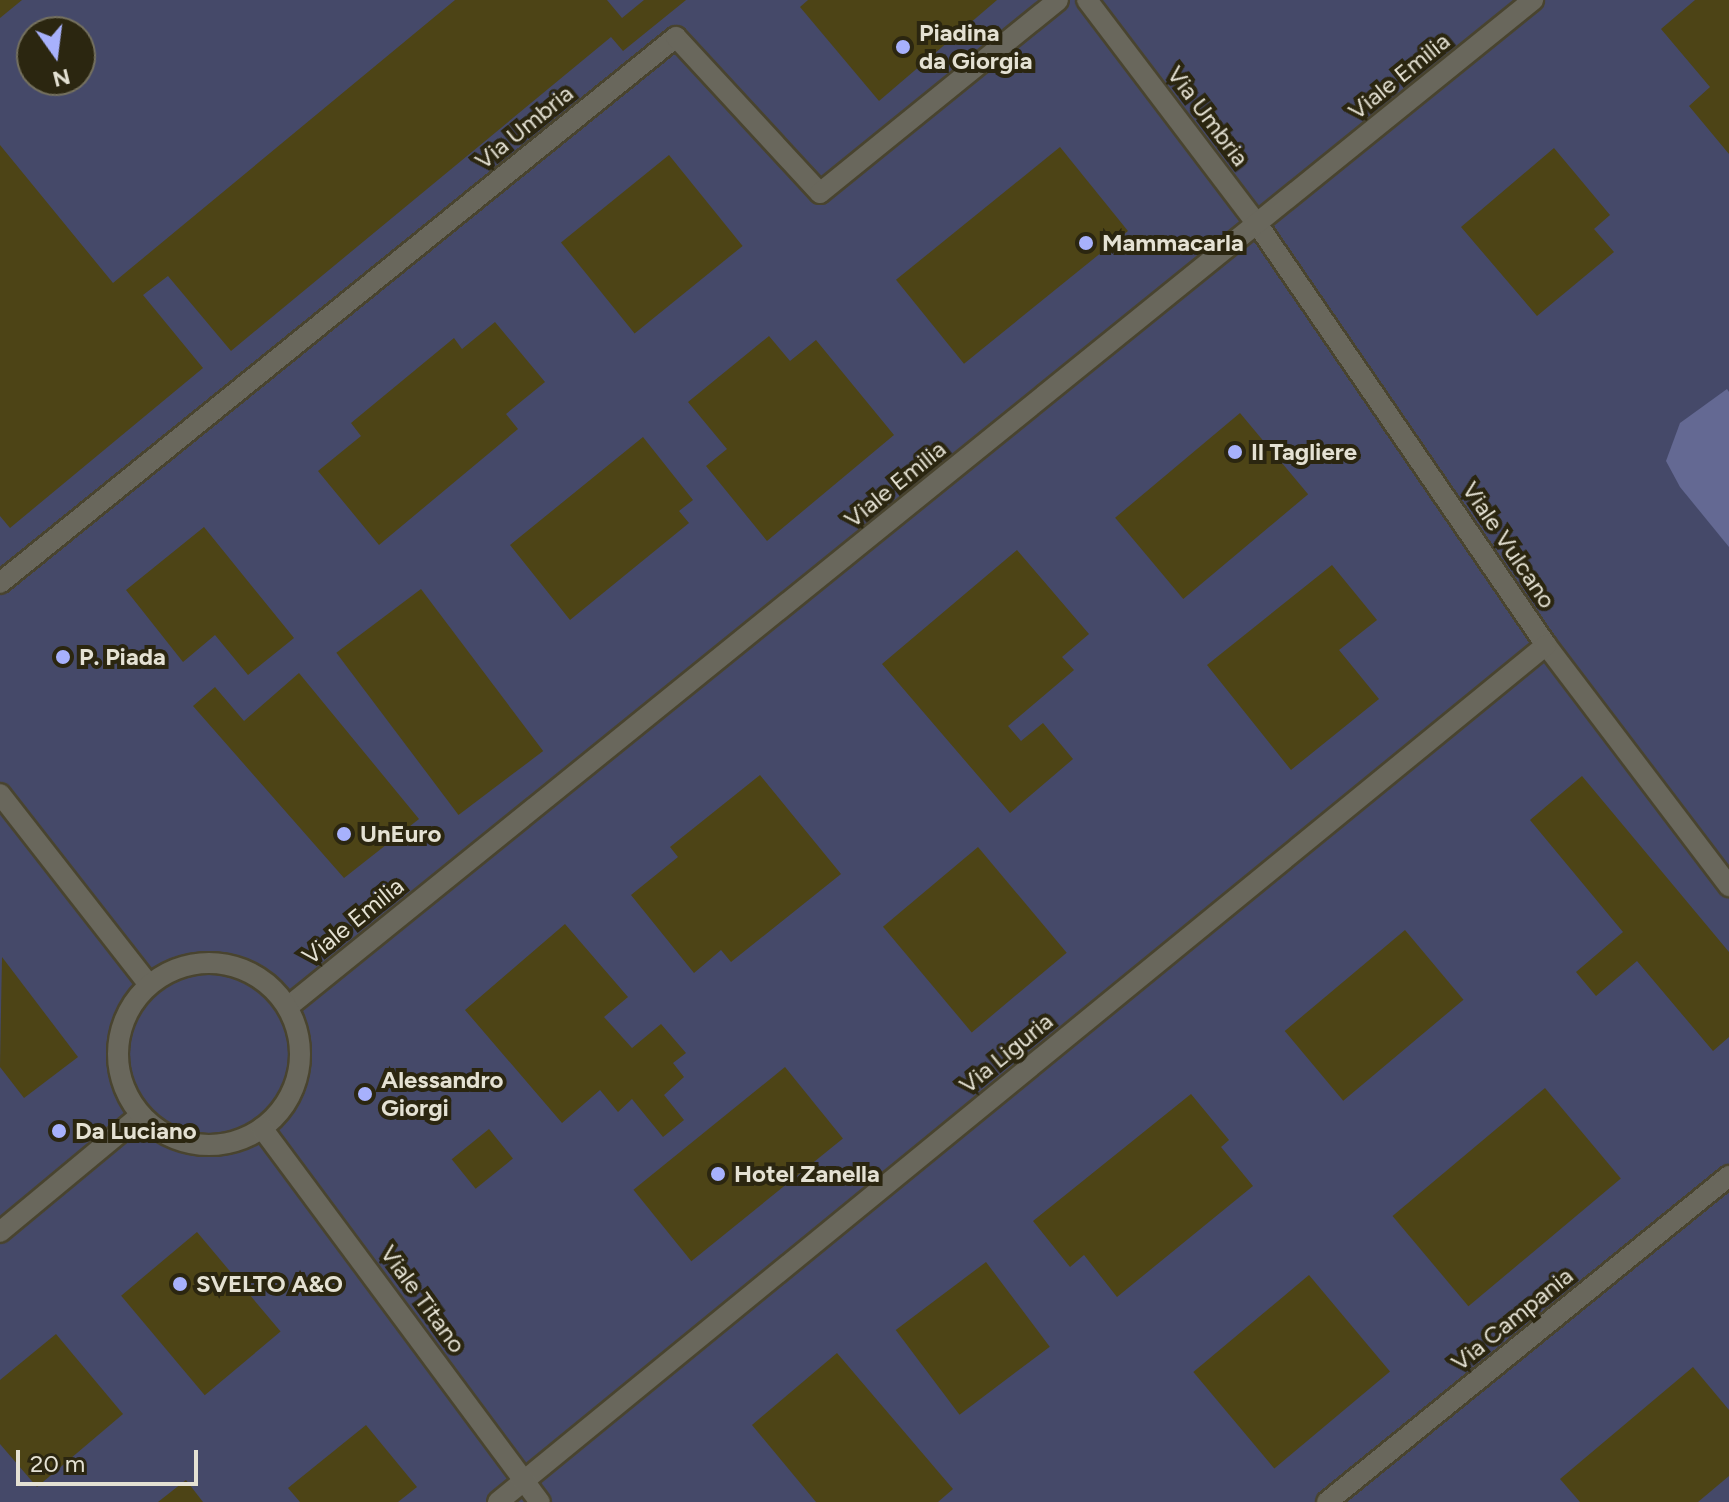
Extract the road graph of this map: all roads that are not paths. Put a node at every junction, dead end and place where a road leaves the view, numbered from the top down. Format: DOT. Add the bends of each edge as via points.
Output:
graph roads {
  1 [pos="1058,0"];
  2 [pos="1087,0"];
  3 [pos="1533,0"];
  4 [pos="1258,225"];
  5 [pos="0,583"];
  6 [pos="1546,645"];
  7 [pos="0,794"];
  8 [pos="1729,886"];
  9 [pos="149,985"];
  10 [pos="289,1006"];
  11 [pos="141,1115"];
  12 [pos="262,1128"];
  13 [pos="1729,1176"];
  14 [pos="0,1232"];
  15 [pos="524,1482"];
  16 [pos="498,1502"];
  17 [pos="540,1502"];
  18 [pos="1327,1502"];
  1 -- 5 [label="street, Via Umbria" via="820,193 676,37"];
  2 -- 4 [label="street, Via Umbria"];
  3 -- 4 [label="street, Viale Emilia"];
  4 -- 6 [label="street, Viale Vulcano"];
  4 -- 10 [label="street, Viale Emilia"];
  6 -- 8 [label="street, Viale Vulcano"];
  6 -- 15 [label="street, Via Liguria"];
  7 -- 9 [label="street"];
  9 -- 10 [label="street" via="171,970 223,963 249,971"];
  9 -- 11 [label="street" via="132,1003 118,1049 119,1072"];
  10 -- 12 [label="street" via="302,1059 282,1110"];
  11 -- 12 [label="street" via="178,1140 199,1145 243,1139"];
  11 -- 14 [label="street"];
  12 -- 15 [label="street, Viale Titano"];
  13 -- 18 [label="street, Via Campania"];
  15 -- 16 [label="street, Via Liguria"];
  15 -- 17 [label="street, Viale Titano"];
}
